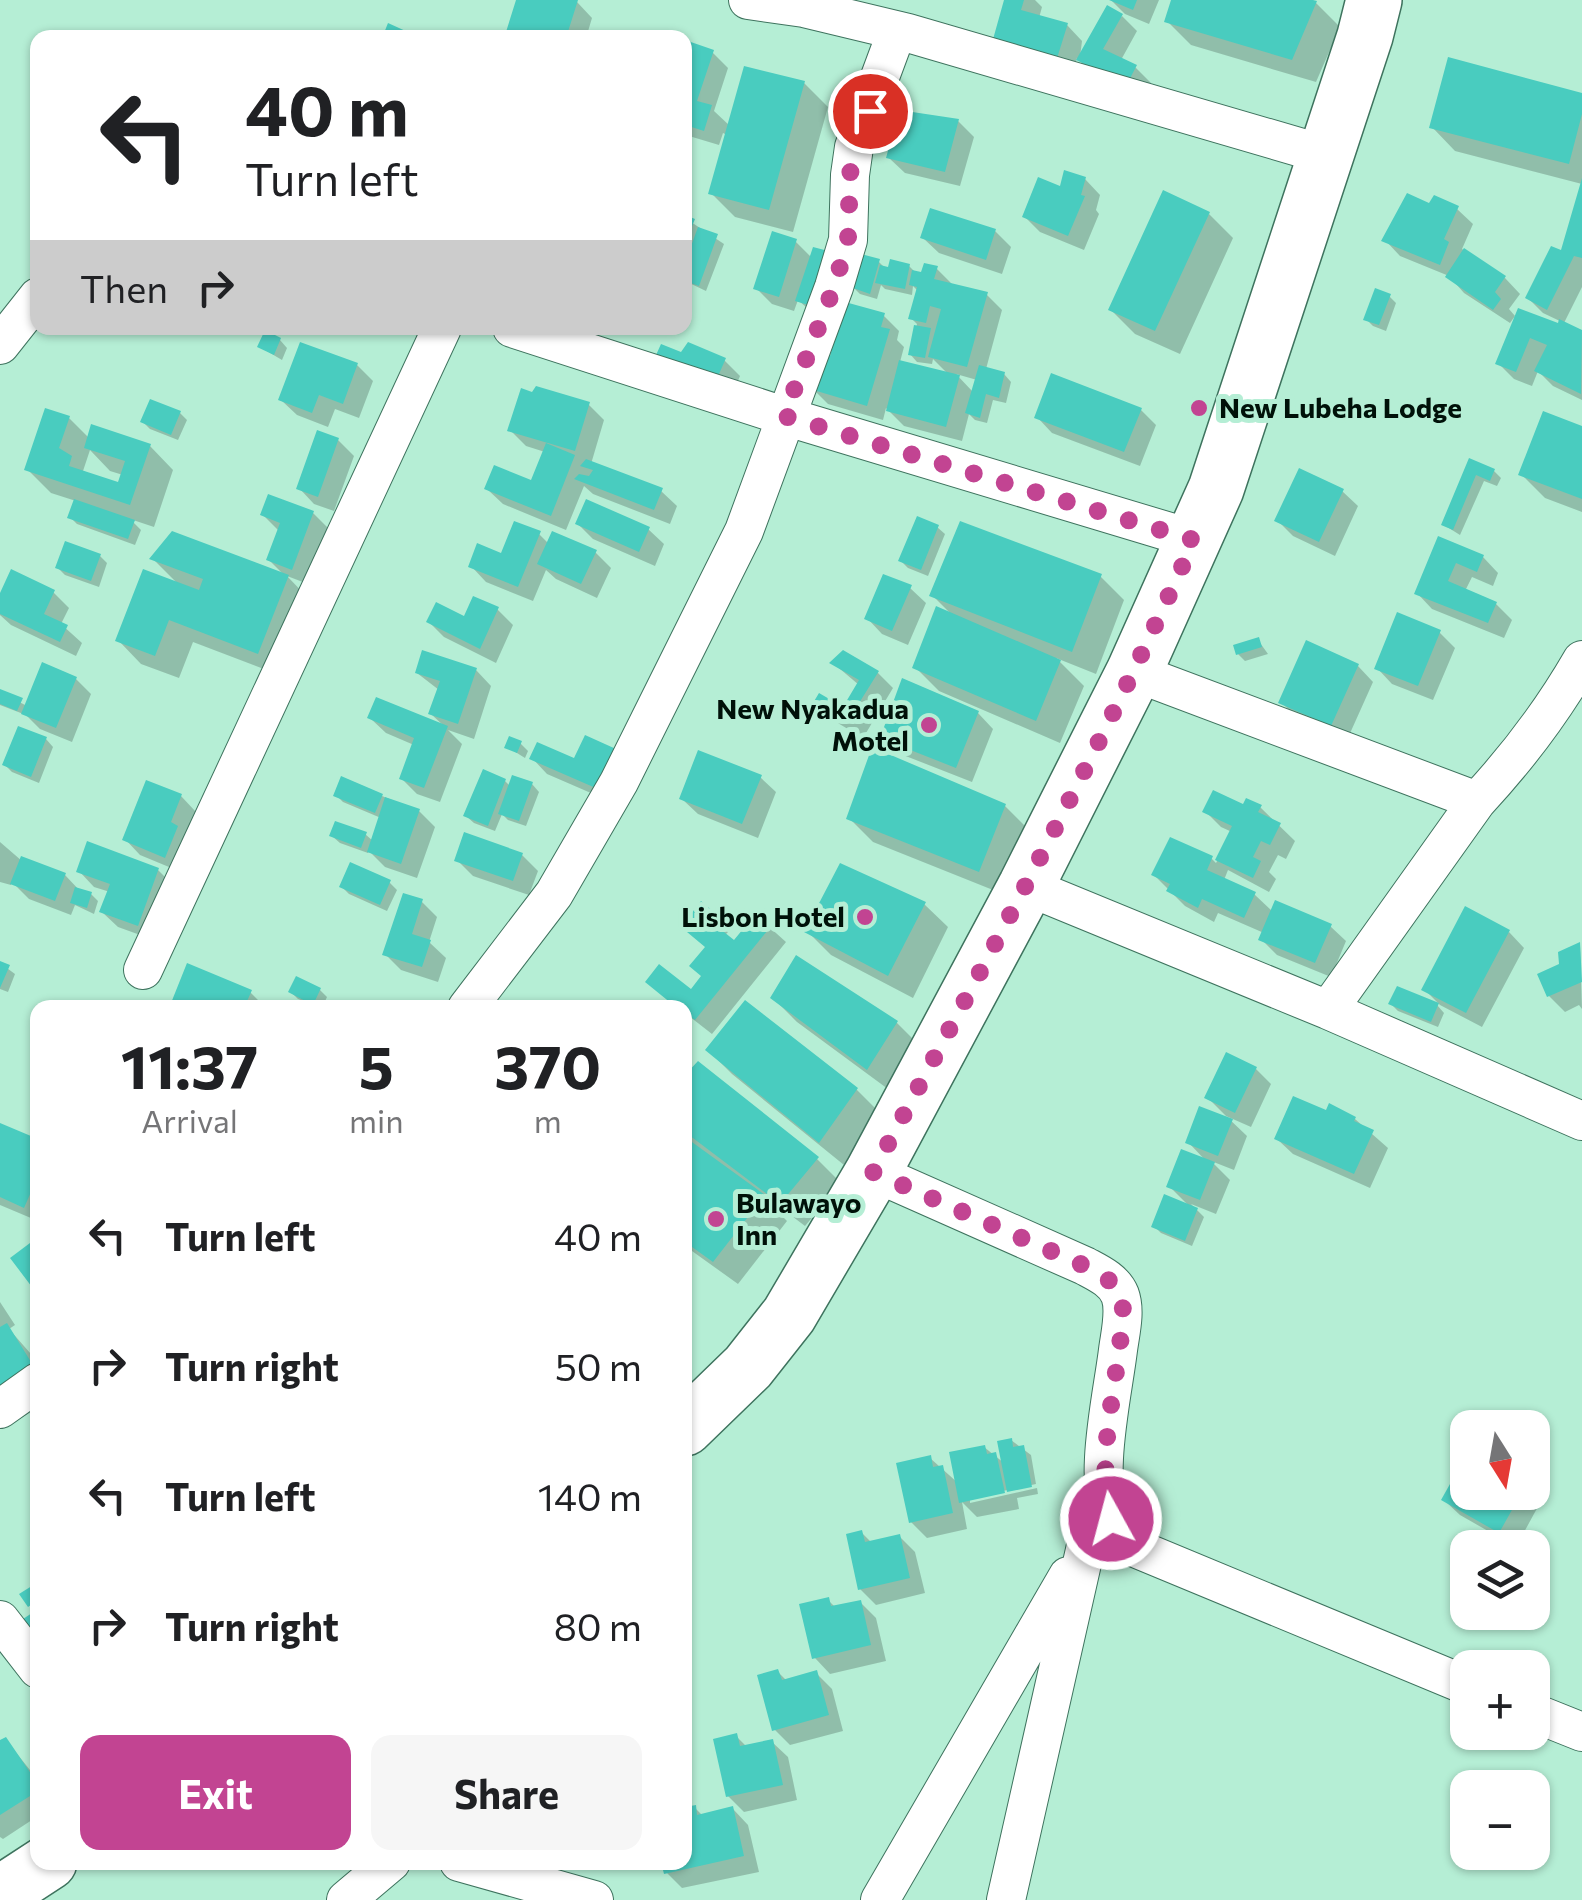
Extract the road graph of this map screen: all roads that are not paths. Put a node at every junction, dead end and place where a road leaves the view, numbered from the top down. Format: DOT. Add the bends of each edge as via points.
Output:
graph roads {
  1 [pos="748,0"];
  2 [pos="1374,0"];
  3 [pos="897,31"];
  4 [pos="1326,155"];
  5 [pos="30,309"];
  6 [pos="439,335"];
  7 [pos="534,335"];
  8 [pos="2,349"];
  9 [pos="784,416"];
  10 [pos="1194,540"];
  11 [pos="1582,660"];
  12 [pos="1134,672"];
  13 [pos="1478,801"];
  14 [pos="1026,886"];
  15 [pos="144,970"];
  16 [pos="473,1000"];
  17 [pos="1328,1010"];
  18 [pos="1582,1121"];
  19 [pos="873,1172"];
  20 [pos="30,1388"];
  21 [pos="0,1409"];
  22 [pos="692,1421"];
  23 [pos="1104,1465"];
  24 [pos="1086,1544"];
  25 [pos="0,1620"];
  26 [pos="30,1658"];
  27 [pos="1450,1679"];
  28 [pos="1550,1719"];
  29 [pos="1582,1732"];
  30 [pos="37,1870"];
  31 [pos="382,1870"];
  32 [pos="488,1870"];
  33 [pos="0,1894"];
  34 [pos="346,1900"];
  35 [pos="594,1900"];
  36 [pos="880,1900"];
  37 [pos="1006,1900"];
  1 -- 3 [label="street"];
  2 -- 4 [label="main road"];
  3 -- 4 [label="street"];
  3 -- 9 [label="street" via="854,146 848,240"];
  4 -- 10 [label="main road"];
  5 -- 8 [label="street"];
  6 -- 15 [label="street"];
  7 -- 9 [label="street"];
  9 -- 10 [label="street"];
  9 -- 16 [label="street" via="744,531 620,782 554,894"];
  10 -- 12 [label="main road"];
  11 -- 13 [label="street" via="1556,706"];
  12 -- 13 [label="street"];
  12 -- 14 [label="main road"];
  13 -- 17 [label="street"];
  14 -- 17 [label="street"];
  14 -- 19 [label="main road"];
  17 -- 18 [label="street"];
  19 -- 22 [label="main road" via="790,1315"];
  19 -- 23 [label="street" via="1109,1280 1120,1296 1122,1322"];
  20 -- 21 [label="street"];
  23 -- 24 [label="street"];
  23 -- 27 [label="street" via="1114,1527 1135,1548"];
  24 -- 36 [label="street"];
  24 -- 37 [label="street"];
  25 -- 26 [label="street"];
  28 -- 29 [label="street"];
  30 -- 33 [label="main road"];
  31 -- 34 [label="street"];
  32 -- 35 [label="street"];
}
